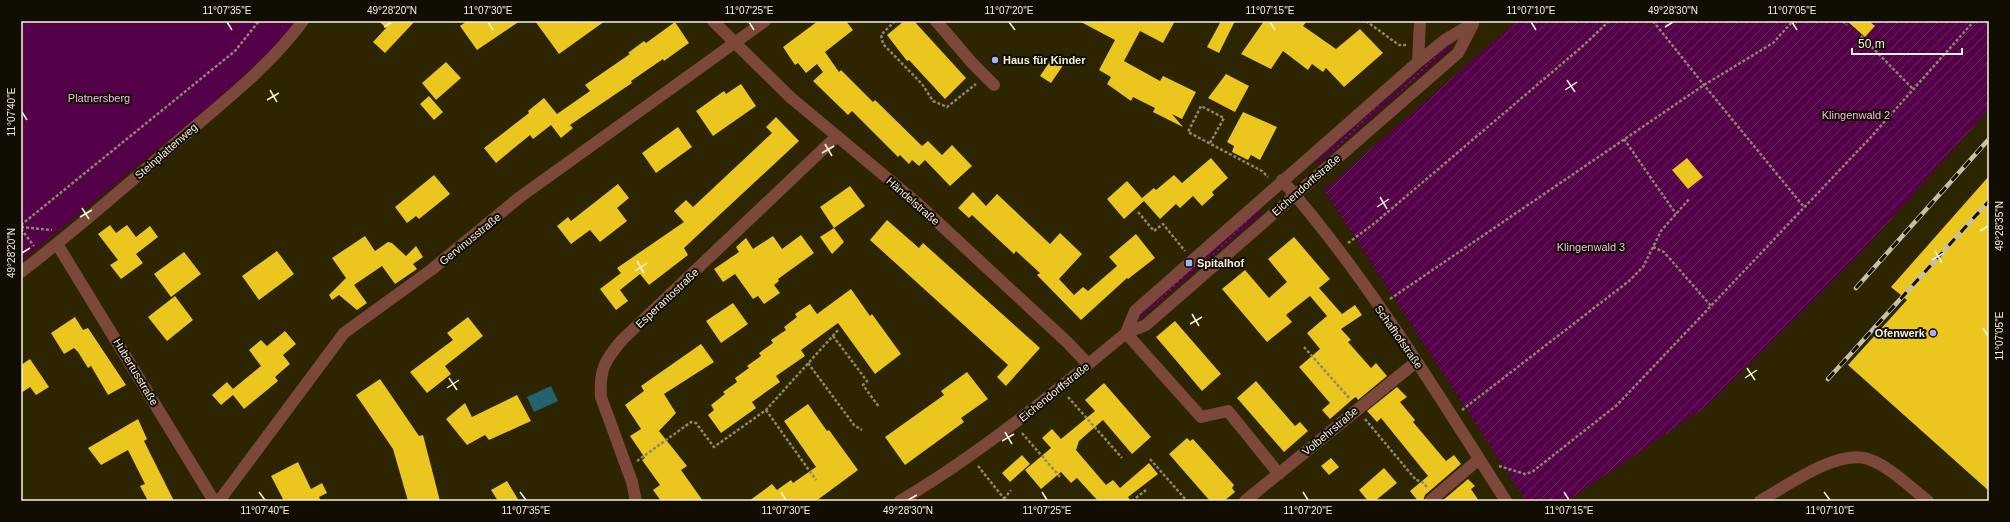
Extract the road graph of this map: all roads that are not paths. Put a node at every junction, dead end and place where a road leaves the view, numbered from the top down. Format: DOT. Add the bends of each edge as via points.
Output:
graph roads {
  1 [pos="303,21"];
  2 [pos="713,21"];
  3 [pos="765,21"];
  4 [pos="936,21"];
  5 [pos="1420,21"];
  6 [pos="1460,21"];
  7 [pos="1474,22"];
  8 [pos="734,42"];
  9 [pos="1418,62"];
  10 [pos="994,85"];
  11 [pos="837,136"];
  12 [pos="1279,183"];
  13 [pos="1295,195"];
  14 [pos="57,244"];
  15 [pos="21,272"];
  16 [pos="1126,332"];
  17 [pos="1416,362"];
  18 [pos="1088,364"];
  19 [pos="1482,463"];
  20 [pos="1279,474"];
  21 [pos="1432,499"];
  22 [pos="214,501"];
  23 [pos="219,501"];
  24 [pos="636,501"];
  25 [pos="900,501"];
  26 [pos="1245,501"];
  27 [pos="1506,501"];
  28 [pos="1760,501"];
  29 [pos="1928,501"];
  1 -- 14 [label="street, Steinplattenweg" via="291,38 260,68"];
  2 -- 8 [label="street, Händelstraße"];
  3 -- 8 [label="street, Gervinusstraße"];
  4 -- 10 [label="street"];
  5 -- 9 [label="street"];
  6 -- 7 [label="street"];
  7 -- 9 [label="street, Eichendorffstraße" via="1445,40"];
  7 -- 13 [label="street, Eichendorffstraße" via="1458,53"];
  8 -- 11 [label="street, Händelstraße" via="790,96"];
  8 -- 23 [label="street, Gervinusstraße" via="520,197 432,270 344,333"];
  9 -- 12 [label="street, Eichendorffstraße"];
  11 -- 18 [label="street, Händelstraße" via="916,202"];
  11 -- 24 [label="street, Esperantostraße" via="627,334 609,355 602,368 601,397"];
  12 -- 13 [label="street, Schafhofstraße"];
  12 -- 16 [label="street, Eichendorffstraße" via="1135,311"];
  13 -- 16 [label="street, Eichendorffstraße" via="1146,325"];
  13 -- 17 [label="street, Schafhofstraße" via="1338,250"];
  14 -- 15 [label="street, Steinplattenweg"];
  14 -- 22 [label="street, Hubertusstraße"];
  16 -- 18 [label="street, Eichendorffstraße"];
  16 -- 20 [label="street" via="1201,417 1228,411"];
  17 -- 19 [label="street, Schafhofstraße"];
  17 -- 20 [label="street, Volbehrstraße"];
  18 -- 25 [label="street, Eichendorffstraße" via="1015,423"];
  19 -- 21 [label="street"];
  19 -- 27 [label="street, Schafhofstraße"];
  20 -- 26 [label="street, Volbehrstraße"];
  28 -- 29 [label="street" via="1820,468 1852,458 1868,459 1881,466"];
}
